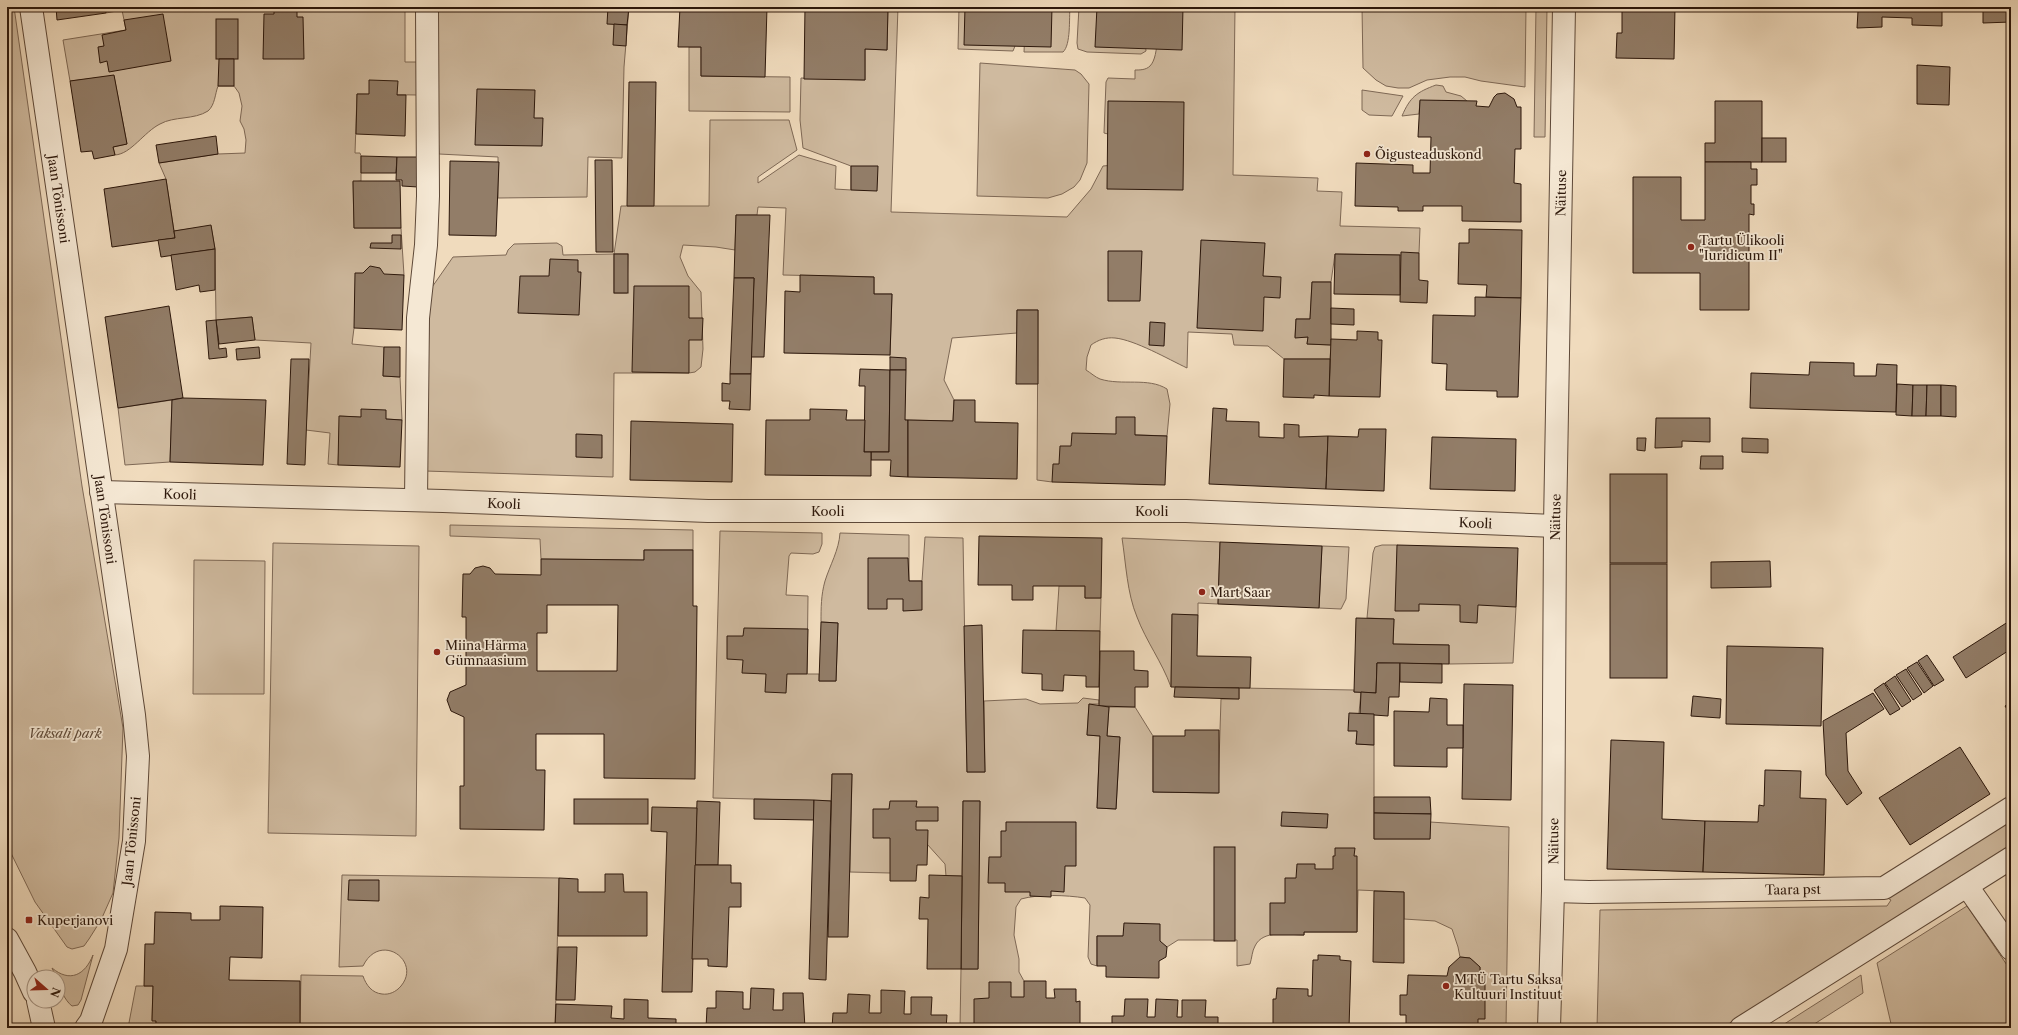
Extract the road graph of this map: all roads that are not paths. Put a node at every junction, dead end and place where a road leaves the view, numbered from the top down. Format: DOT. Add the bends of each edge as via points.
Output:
graph roads {
  1 [pos="31,7"];
  2 [pos="427,7"];
  3 [pos="1564,7"];
  4 [pos="100,492"];
  5 [pos="416,500"];
  6 [pos="1555,526"];
  7 [pos="2011,808"];
  8 [pos="2011,858"];
  9 [pos="1967,886"];
  10 [pos="1553,891"];
  11 [pos="7,939"];
  12 [pos="2011,949"];
  13 [pos="26,974"];
  14 [pos="40,1009"];
  15 [pos="44,1028"];
  16 [pos="86,1028"];
  17 [pos="1549,1028"];
  18 [pos="1741,1028"];
  1 -- 4 [label="street, Jaan Tõnissoni"];
  2 -- 5 [label="street" via="428,196 426,245 418,318"];
  3 -- 6 [label="street, Näituse"];
  4 -- 5 [label="street, Kooli"];
  4 -- 16 [label="street, Jaan Tõnissoni" via="134,714 138,756 134,840 116,949 91,1021"];
  5 -- 6 [label="street, Kooli" via="708,511 1186,511"];
  6 -- 10 [label="street, Näituse"];
  7 -- 10 [label="street, Taara pst" via="1884,888"];
  8 -- 9 [label="street"];
  9 -- 12 [label="street"];
  9 -- 18 [label="street"];
  10 -- 17 [label="street, Näituse"];
  11 -- 13 [label="street"];
  14 -- 15 [label="street"];
}
